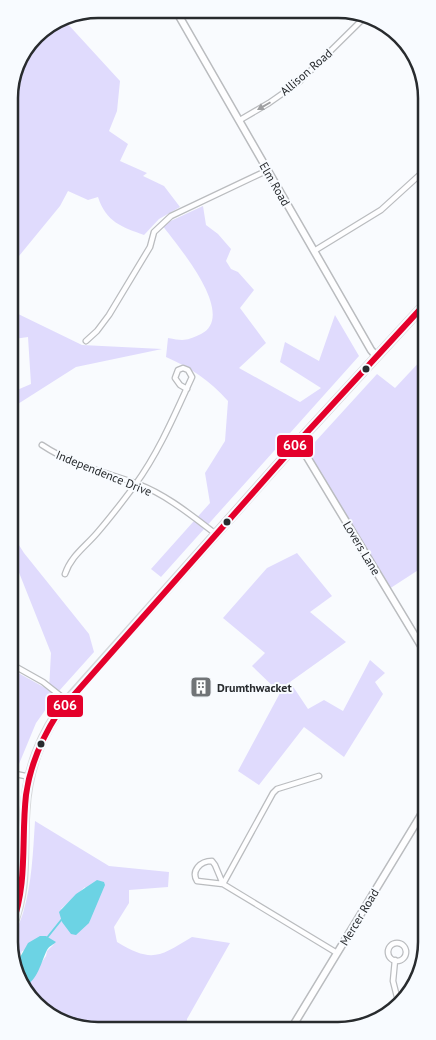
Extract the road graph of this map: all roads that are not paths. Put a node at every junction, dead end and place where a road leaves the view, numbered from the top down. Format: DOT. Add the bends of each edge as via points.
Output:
graph roads {
  1 [pos="180,18"];
  2 [pos="361,21"];
  3 [pos="240,120"];
  4 [pos="268,170"];
  5 [pos="418,176"];
  6 [pos="314,251"];
  7 [pos="418,312"];
  8 [pos="86,341"];
  9 [pos="377,357"];
  10 [pos="187,388"];
  11 [pos="298,442"];
  12 [pos="42,446"];
  13 [pos="136,483"];
  14 [pos="216,534"];
  15 [pos="65,574"];
  16 [pos="418,641"];
  17 [pos="18,668"];
  18 [pos="67,702"];
  19 [pos="18,774"];
  20 [pos="319,776"];
  21 [pos="30,777"];
  22 [pos="418,820"];
  23 [pos="223,884"];
  24 [pos="18,905"];
  25 [pos="337,954"];
  26 [pos="395,960"];
  27 [pos="397,997"];
  28 [pos="295,1022"];
  1 -- 3 [label="street, Elm Road"];
  2 -- 3 [label="street, Allison Road, one-way" via="299,82"];
  3 -- 4 [label="street, Elm Road"];
  4 -- 6 [label="street, Elm Road"];
  4 -- 8 [label="street" via="170,216 157,226 150,247 109,315"];
  5 -- 6 [label="street" via="381,210"];
  6 -- 9 [label="street, Elm Road"];
  7 -- 9 [label="highway"];
  9 -- 11 [label="highway"];
  10 -- 10 [label="street" via="175,378 178,370 183,368 191,374"];
  10 -- 13 [label="street" via="160,444"];
  11 -- 14 [label="highway"];
  11 -- 16 [label="street, Lovers Lane"];
  12 -- 13 [label="street, Independence Drive" via="85,467"];
  13 -- 14 [label="street, Independence Drive" via="170,501"];
  13 -- 15 [label="street" via="104,525 70,561"];
  14 -- 18 [label="highway"];
  17 -- 18 [label="street" via="43,682"];
  18 -- 21 [label="highway" via="44,736"];
  19 -- 21 [label="street"];
  20 -- 23 [label="street" via="273,793"];
  21 -- 24 [label="highway" via="25,810 22,892"];
  22 -- 25 [label="street, Mercer Road"];
  23 -- 23 [label="street" via="199,882 194,876 195,870 203,862 212,861"];
  23 -- 25 [label="street"];
  25 -- 28 [label="street, Mercer Road"];
  26 -- 27 [label="street" via="392,981"];
}
